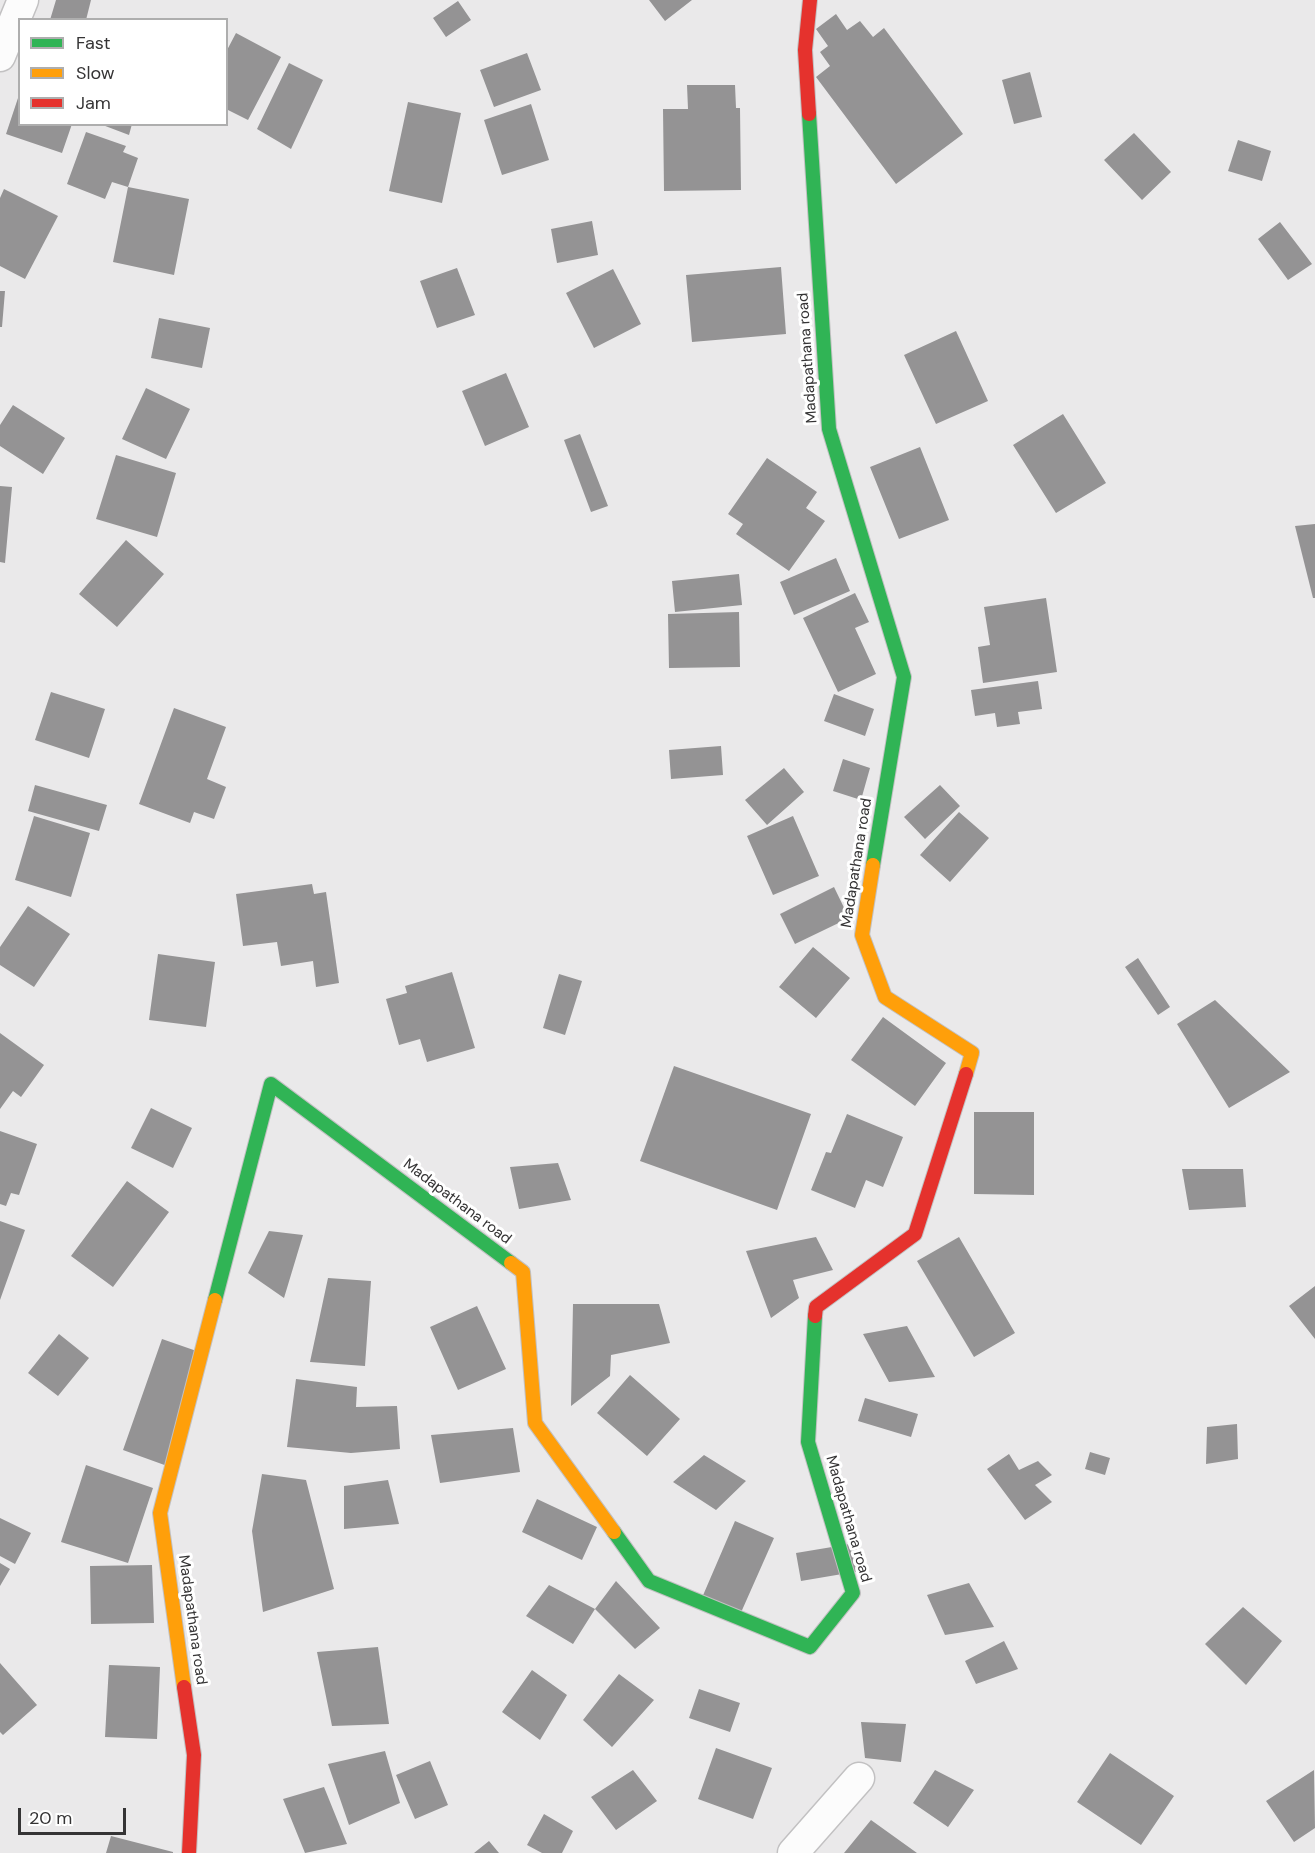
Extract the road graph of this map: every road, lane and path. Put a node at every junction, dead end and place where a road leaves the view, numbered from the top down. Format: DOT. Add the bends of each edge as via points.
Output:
graph roads {
  1 [pos="23,0"];
  2 [pos="810,0"];
  3 [pos="0,56"];
  4 [pos="859,1778"];
  5 [pos="189,1853"];
  6 [pos="793,1853"];
  1 -- 3 [label="street"];
  2 -- 5 [label="street, Madapathana road" via="805,50 829,429 904,677 862,935 885,997 972,1053 915,1234 816,1307 808,1442 853,1593 810,1647 649,1581 535,1423 523,1272 271,1084 160,1513 194,1755"];
  4 -- 6 [label="street"];
}
